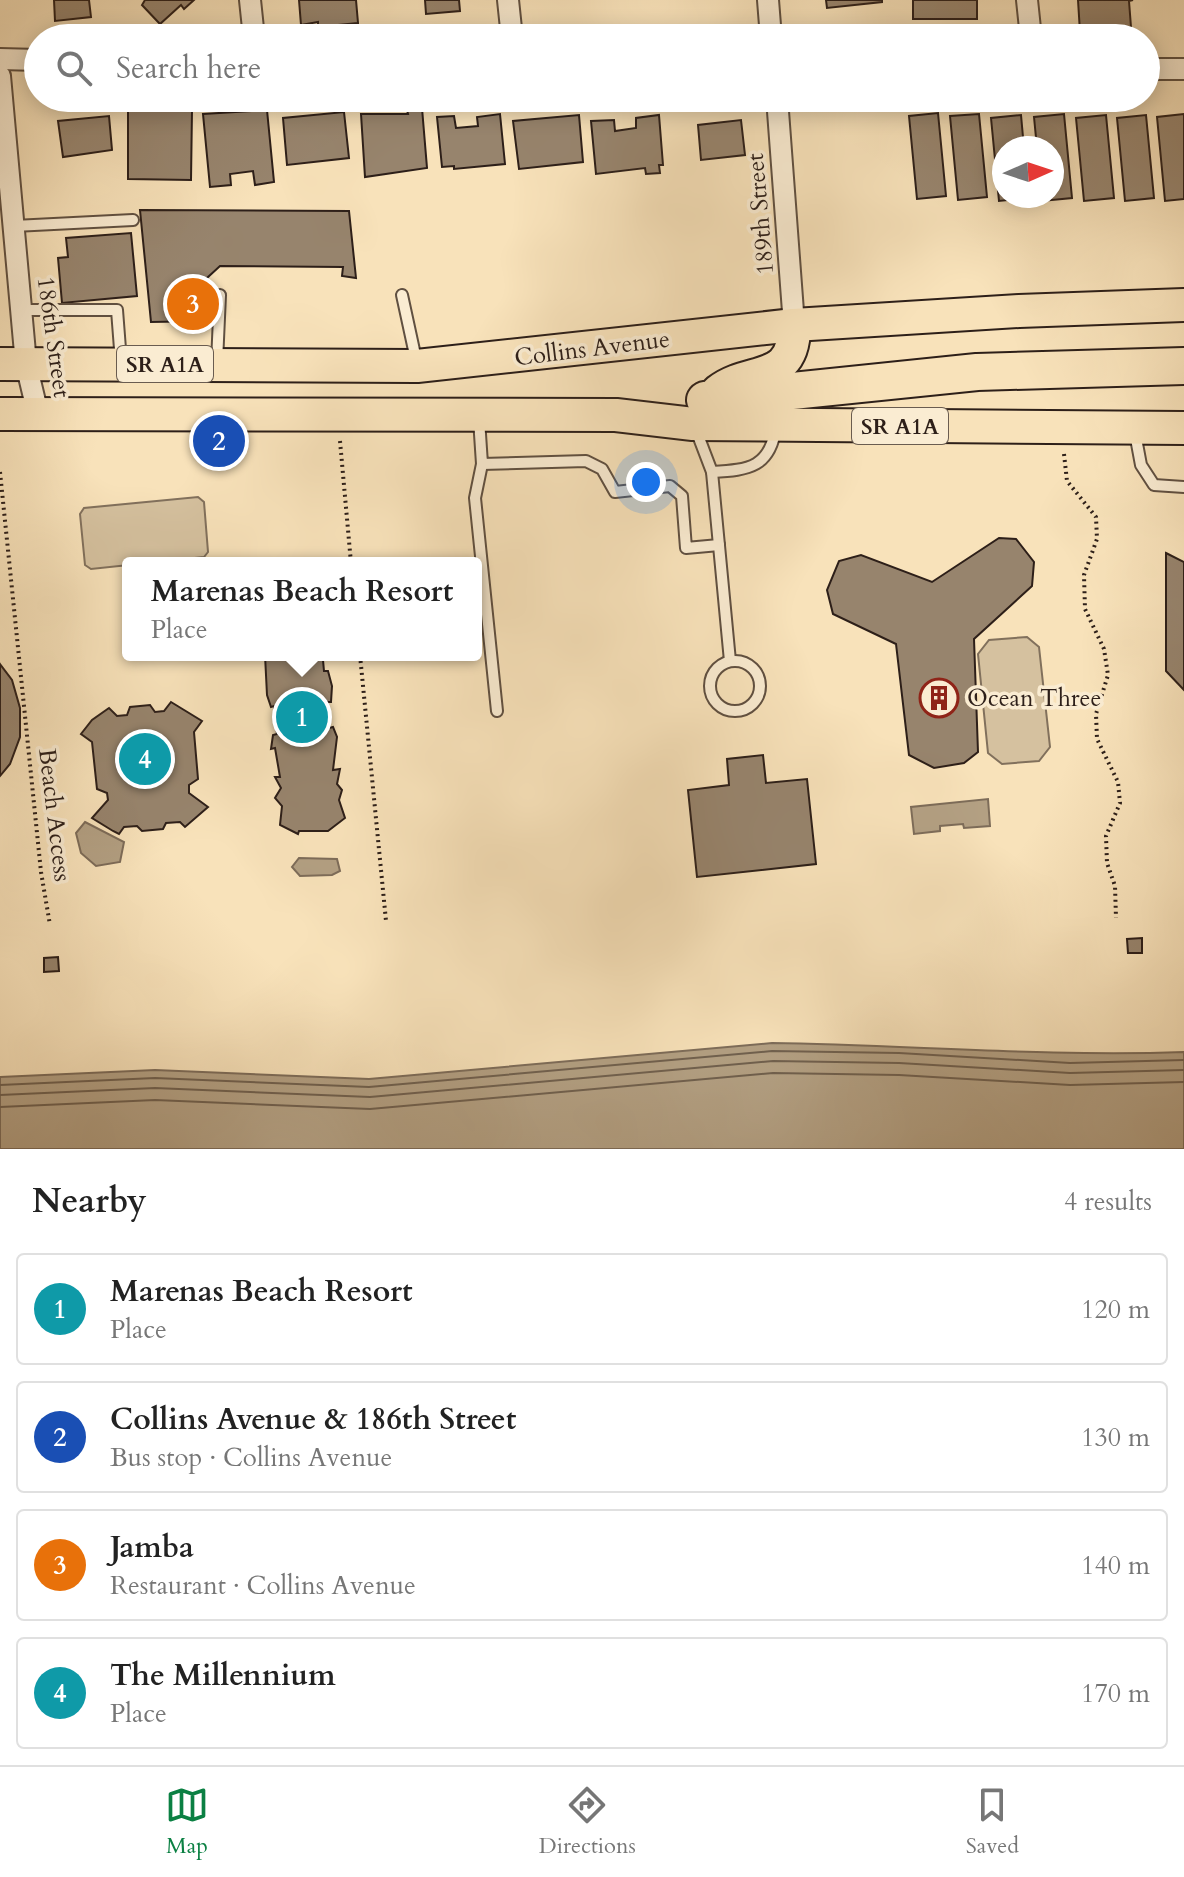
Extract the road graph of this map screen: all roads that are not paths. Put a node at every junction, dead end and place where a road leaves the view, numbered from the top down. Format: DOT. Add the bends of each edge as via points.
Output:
graph roads {
  1 [pos="250,0"];
  2 [pos="508,0"];
  3 [pos="768,0"];
  4 [pos="1027,0"];
  5 [pos="253,24"];
  6 [pos="511,24"];
  7 [pos="770,24"];
  8 [pos="1030,24"];
  9 [pos="0,59"];
  10 [pos="24,60"];
  11 [pos="1160,69"];
  12 [pos="1184,69"];
  13 [pos="0,76"];
  14 [pos="778,112"];
  15 [pos="133,220"];
  16 [pos="14,226"];
  17 [pos="220,295"];
  18 [pos="402,295"];
  19 [pos="1184,305"];
  20 [pos="21,310"];
  21 [pos="794,325"];
  22 [pos="13,364"];
  23 [pos="121,364"];
  24 [pos="217,364"];
  25 [pos="417,366"];
  26 [pos="1184,366"];
  27 [pos="699,412"];
  28 [pos="0,414"];
  29 [pos="38,414"];
  30 [pos="421,416"];
  31 [pos="479,416"];
  32 [pos="776,425"];
  33 [pos="1134,427"];
  34 [pos="1184,428"];
  35 [pos="482,464"];
  36 [pos="712,472"];
  37 [pos="1184,487"];
  38 [pos="719,545"];
  39 [pos="481,557"];
  40 [pos="482,566"];
  41 [pos="730,661"];
  42 [pos="497,711"];
  1 -- 5 [label="street"];
  2 -- 6 [label="street"];
  3 -- 7 [label="street"];
  4 -- 8 [label="street"];
  9 -- 10 [label="street"];
  11 -- 12 [label="street"];
  13 -- 16 [label="street, 186th Street"];
  14 -- 21 [label="street, 189th Street"];
  15 -- 16 [label="lane"];
  16 -- 20 [label="street, 186th Street"];
  17 -- 24 [label="lane"];
  18 -- 25 [label="lane"];
  19 -- 21 [label="main road, Collins Avenue / SR A1A"];
  20 -- 22 [label="street, 186th Street"];
  20 -- 23 [label="lane" via="117,310"];
  21 -- 25 [label="main road, Collins Avenue / SR A1A"];
  21 -- 27 [label="main road" via="793,344 780,366 756,378 730,382"];
  22 -- 23 [label="main road, Collins Avenue / SR A1A"];
  22 -- 29 [label="street, 186th Street"];
  23 -- 24 [label="main road, Collins Avenue / SR A1A"];
  24 -- 25 [label="main road, Collins Avenue / SR A1A"];
  25 -- 30 [label="main road"];
  26 -- 27 [label="highway" via="977,372"];
  27 -- 31 [label="main road, SR A1A"];
  27 -- 32 [label="main road, SR A1A"];
  27 -- 36 [label="lane"];
  28 -- 29 [label="main road, SR A1A"];
  29 -- 30 [label="main road, SR A1A"];
  30 -- 31 [label="main road, SR A1A"];
  31 -- 35 [label="lane"];
  32 -- 33 [label="main road, SR A1A"];
  32 -- 36 [label="lane" via="772,449 763,461"];
  33 -- 34 [label="main road, SR A1A"];
  33 -- 37 [label="lane" via="1141,465 1154,485"];
  35 -- 38 [label="lane" via="586,461 602,469 615,492 670,486 682,496 686,548"];
  35 -- 39 [label="lane" via="475,498"];
  36 -- 38 [label="lane"];
  38 -- 41 [label="lane"];
  40 -- 42 [label="lane"];
  41 -- 41 [label="lane" via="712,676 710,691 725,709 741,710 755,701 760,684 753,668"];
}
